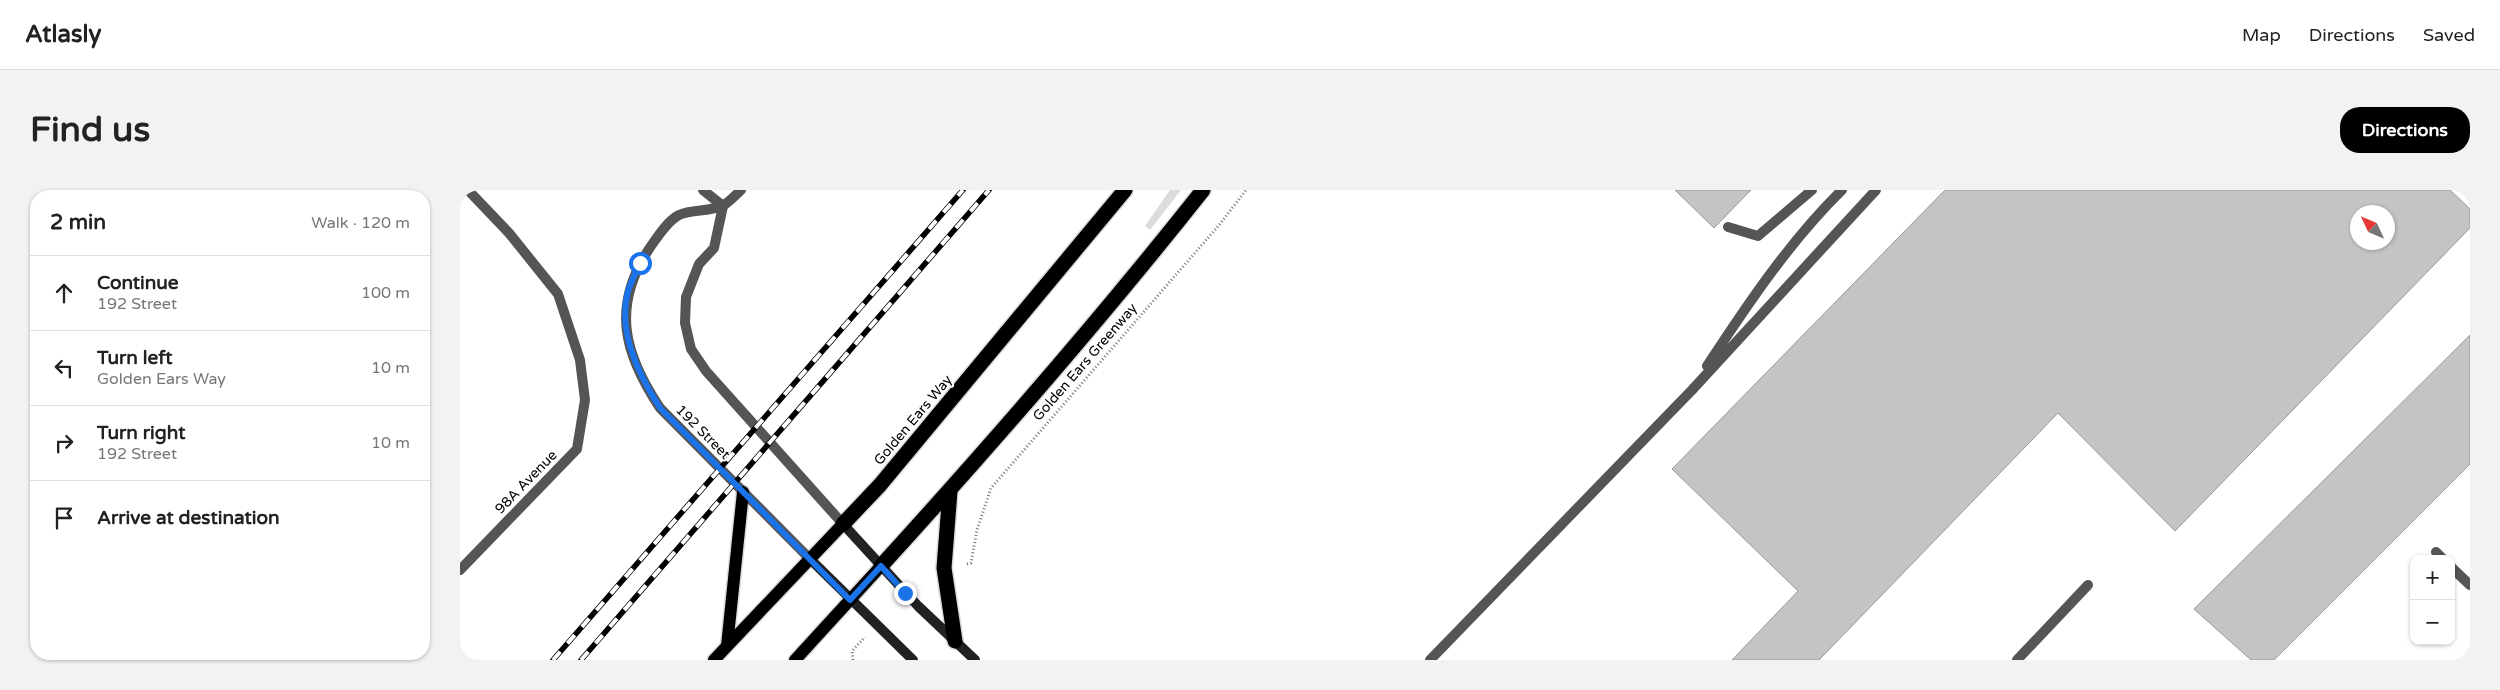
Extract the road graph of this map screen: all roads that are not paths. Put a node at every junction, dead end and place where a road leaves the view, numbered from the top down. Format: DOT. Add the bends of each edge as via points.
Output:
graph roads {
  1 [pos="468,190"];
  2 [pos="703,190"];
  3 [pos="741,190"];
  4 [pos="1125,190"];
  5 [pos="1203,190"];
  6 [pos="1812,190"];
  7 [pos="1842,190"];
  8 [pos="1876,190"];
  9 [pos="723,206"];
  10 [pos="1728,227"];
  11 [pos="1692,390"];
  12 [pos="950,491"];
  13 [pos="743,492"];
  14 [pos="843,524"];
  15 [pos="810,559"];
  16 [pos="881,566"];
  17 [pos="460,570"];
  18 [pos="2455,571"];
  19 [pos="2088,584"];
  20 [pos="2470,585"];
  21 [pos="850,600"];
  22 [pos="955,641"];
  23 [pos="727,646"];
  24 [pos="714,660"];
  25 [pos="795,660"];
  26 [pos="913,660"];
  27 [pos="975,660"];
  28 [pos="1430,660"];
  29 [pos="2018,660"];
  1 -- 17 [label="street, 98A Avenue" via="508,232 558,294 580,360 586,400 577,449"];
  2 -- 9 [label="street"];
  3 -- 9 [label="street"];
  4 -- 14 [label="highway, Golden Ears Way" via="880,485"];
  5 -- 12 [label="highway"];
  6 -- 10 [label="street" via="1758,236"];
  7 -- 11 [label="street" via="1821,210 1789,251"];
  8 -- 11 [label="street"];
  9 -- 13 [label="street, 192 Street" via="678,215 658,236 640,263 628,292 625,323 632,353 660,408"];
  9 -- 14 [label="street" via="714,248 699,264 686,296 685,323 691,349 706,371"];
  11 -- 28 [label="street"];
  12 -- 16 [label="highway"];
  12 -- 22 [label="highway" via="944,568"];
  13 -- 15 [label="street, 192 Street"];
  13 -- 23 [label="main road"];
  14 -- 15 [label="main road, Golden Ears Way"];
  14 -- 16 [label="main road"];
  15 -- 21 [label="main road, 192 Street"];
  15 -- 23 [label="main road, Golden Ears Way"];
  16 -- 21 [label="main road"];
  16 -- 22 [label="main road"];
  18 -- 20 [label="street"];
  19 -- 29 [label="street"];
  21 -- 25 [label="main road"];
  21 -- 26 [label="main road, 192 Street"];
  22 -- 27 [label="main road"];
  23 -- 24 [label="main road, Golden Ears Way"];
}
